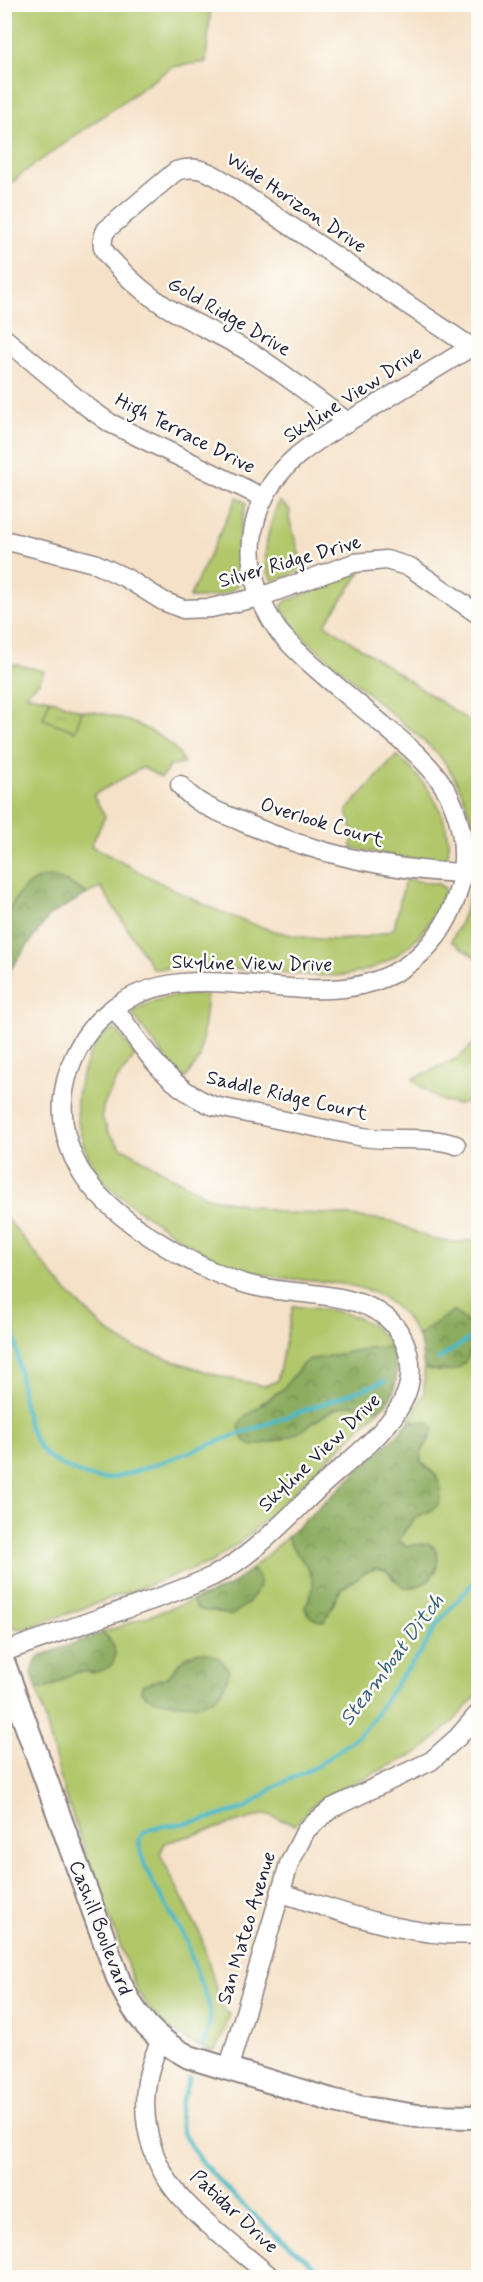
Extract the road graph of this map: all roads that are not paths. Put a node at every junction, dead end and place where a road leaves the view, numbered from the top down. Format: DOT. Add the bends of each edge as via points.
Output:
graph roads {
  1 [pos="102,239"];
  2 [pos="4,338"];
  3 [pos="475,345"];
  4 [pos="348,422"];
  5 [pos="264,498"];
  6 [pos="4,540"];
  7 [pos="260,597"];
  8 [pos="478,614"];
  9 [pos="180,785"];
  10 [pos="462,873"];
  11 [pos="114,1007"];
  12 [pos="456,1145"];
  13 [pos="4,1652"];
  14 [pos="4,1664"];
  15 [pos="478,1714"];
  16 [pos="281,1893"];
  17 [pos="478,1934"];
  18 [pos="161,2041"];
  19 [pos="228,2070"];
  20 [pos="478,2117"];
  21 [pos="272,2277"];
  1 -- 3 [label="street, Wide Horizon Drive" via="112,223 176,171 198,168"];
  1 -- 4 [label="street, Gold Ridge Drive" via="104,253 144,293 257,357"];
  2 -- 5 [label="street, High Terrace Drive" via="110,423"];
  3 -- 4 [label="street, Skyline View Drive"];
  4 -- 5 [label="street, Skyline View Drive" via="296,458 276,478"];
  5 -- 7 [label="street, Skyline View Drive" via="256,516 251,549"];
  6 -- 7 [label="street, Silver Ridge Drive" via="94,563 183,609 211,608"];
  7 -- 8 [label="street, Silver Ridge Drive" via="354,563 386,560 410,567"];
  7 -- 10 [label="street, Skyline View Drive" via="271,621 288,642 415,752 441,783 461,828"];
  9 -- 10 [label="street, Overlook Court" via="204,806 320,850 383,866"];
  10 -- 11 [label="street, Skyline View Drive" via="453,907 436,936 411,962 381,980 349,988 322,989 176,982 145,990"];
  11 -- 12 [label="street, Saddle Ridge Court" via="159,1069 197,1100 363,1137 446,1141"];
  11 -- 13 [label="street, Skyline View Drive" via="81,1044 63,1096 65,1132 85,1179 121,1214 169,1249 221,1276 249,1286 350,1300 372,1308 390,1321 402,1338 408,1352 410,1380 403,1402 385,1426 234,1564 192,1585"];
  14 -- 18 [label="street, Cashill Boulevard" via="118,1981 133,2010"];
  15 -- 16 [label="street, San Mateo Avenue" via="431,1761 318,1818 297,1846"];
  16 -- 17 [label="street" via="406,1929"];
  16 -- 19 [label="street, San Mateo Avenue"];
  18 -- 19 [label="street, Cashill Boulevard" via="189,2057"];
  18 -- 21 [label="street, Patidar Drive" via="150,2067 144,2108 159,2166 184,2202"];
  19 -- 20 [label="street, Cashill Boulevard" via="388,2112"];
}
